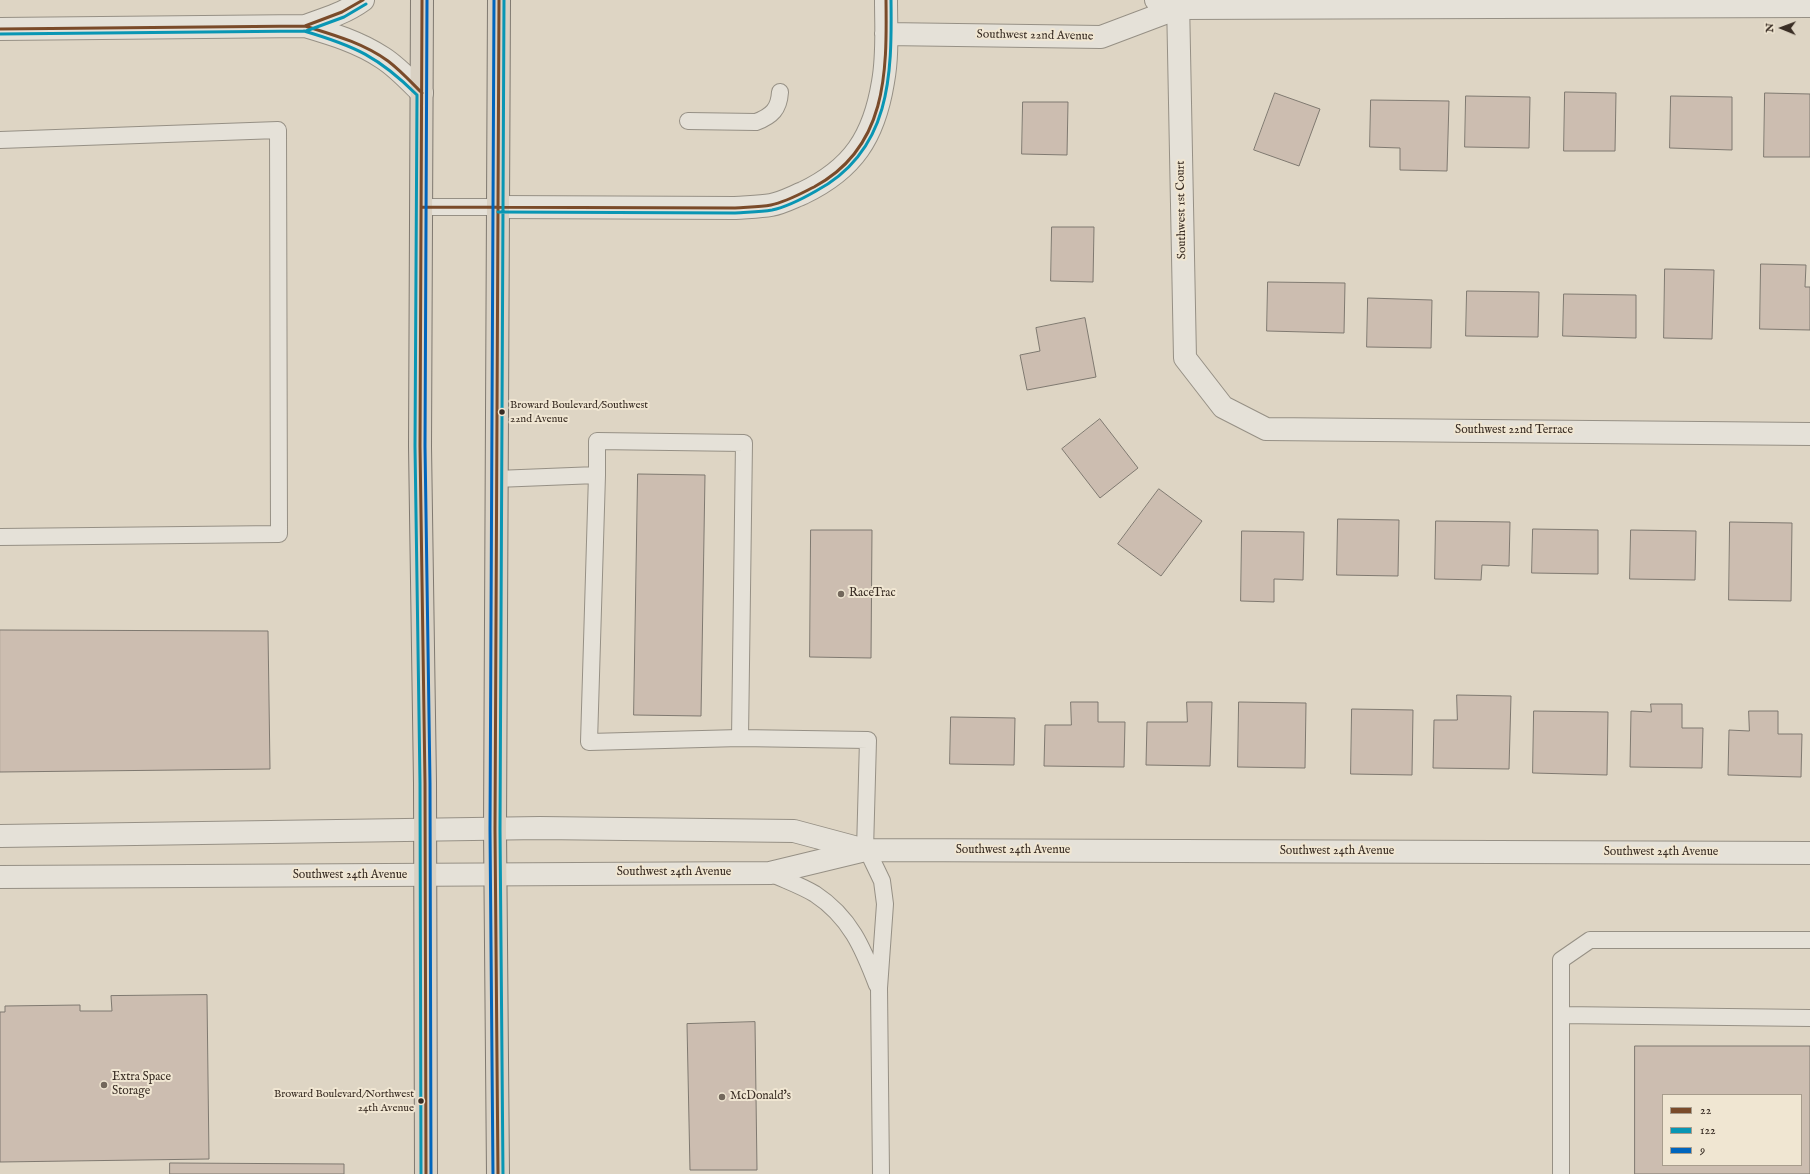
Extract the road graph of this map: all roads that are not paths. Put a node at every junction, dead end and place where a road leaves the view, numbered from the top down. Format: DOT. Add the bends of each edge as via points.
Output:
graph roads {
  1 [pos="362,0"];
  2 [pos="422,0"];
  3 [pos="499,0"];
  4 [pos="886,0"];
  5 [pos="1156,0"];
  6 [pos="1178,4"];
  7 [pos="1810,6"];
  8 [pos="305,26"];
  9 [pos="0,29"];
  10 [pos="886,34"];
  11 [pos="780,92"];
  12 [pos="422,93"];
  13 [pos="688,121"];
  14 [pos="0,140"];
  15 [pos="421,207"];
  16 [pos="498,207"];
  17 [pos="1223,407"];
  18 [pos="1810,434"];
  19 [pos="597,475"];
  20 [pos="496,479"];
  21 [pos="0,537"];
  22 [pos="740,738"];
  23 [pos="495,829"];
  24 [pos="426,830"];
  25 [pos="0,836"];
  26 [pos="864,850"];
  27 [pos="1810,853"];
  28 [pos="770,873"];
  29 [pos="496,874"];
  30 [pos="426,875"];
  31 [pos="0,877"];
  32 [pos="1810,940"];
  33 [pos="878,988"];
  34 [pos="1561,1015"];
  35 [pos="1810,1018"];
  36 [pos="426,1174"];
  37 [pos="498,1174"];
  38 [pos="881,1174"];
  39 [pos="1561,1174"];
  1 -- 8 [label="street" via="348,10"];
  2 -- 12 [label="main road"];
  3 -- 16 [label="main road"];
  4 -- 10 [label="street"];
  5 -- 6 [label="street, Southwest 22nd Avenue"];
  6 -- 7 [label="street, Southwest 22nd Avenue"];
  6 -- 10 [label="street, Southwest 22nd Avenue" via="1101,37"];
  6 -- 17 [label="street, Southwest 1st Court" via="1185,358"];
  8 -- 9 [label="street"];
  8 -- 12 [label="street" via="368,49 398,69"];
  10 -- 16 [label="street" via="883,82 871,127 862,146 833,176 789,199 773,204 735,208"];
  11 -- 13 [label="lane" via="777,108 766,118 756,122"];
  12 -- 15 [label="main road"];
  14 -- 21 [label="lane" via="278,130 279,534"];
  15 -- 16 [label="lane"];
  15 -- 24 [label="main road" via="420,446"];
  16 -- 20 [label="main road"];
  17 -- 18 [label="street, Southwest 22nd Terrace" via="1266,429"];
  19 -- 20 [label="lane"];
  19 -- 22 [label="lane" via="589,742"];
  19 -- 22 [label="lane" via="597,441 744,443"];
  20 -- 23 [label="main road"];
  22 -- 26 [label="lane" via="868,740"];
  23 -- 24 [label="street, Southwest 24th Avenue"];
  23 -- 26 [label="street, Southwest 24th Avenue" via="794,831"];
  23 -- 29 [label="main road"];
  24 -- 25 [label="street, Southwest 24th Avenue"];
  24 -- 30 [label="main road"];
  26 -- 27 [label="street, Southwest 24th Avenue"];
  26 -- 28 [label="street, Southwest 24th Avenue"];
  26 -- 33 [label="lane" via="871,858 882,881 886,904"];
  28 -- 29 [label="street, Southwest 24th Avenue"];
  28 -- 33 [label="lane" via="814,894 832,907 850,928 863,949"];
  29 -- 30 [label="street, Southwest 24th Avenue"];
  29 -- 37 [label="main road"];
  30 -- 31 [label="street, Southwest 24th Avenue"];
  30 -- 36 [label="main road"];
  32 -- 34 [label="lane" via="1590,940 1561,960"];
  33 -- 38 [label="lane"];
  34 -- 35 [label="lane"];
  34 -- 39 [label="lane"];
}
